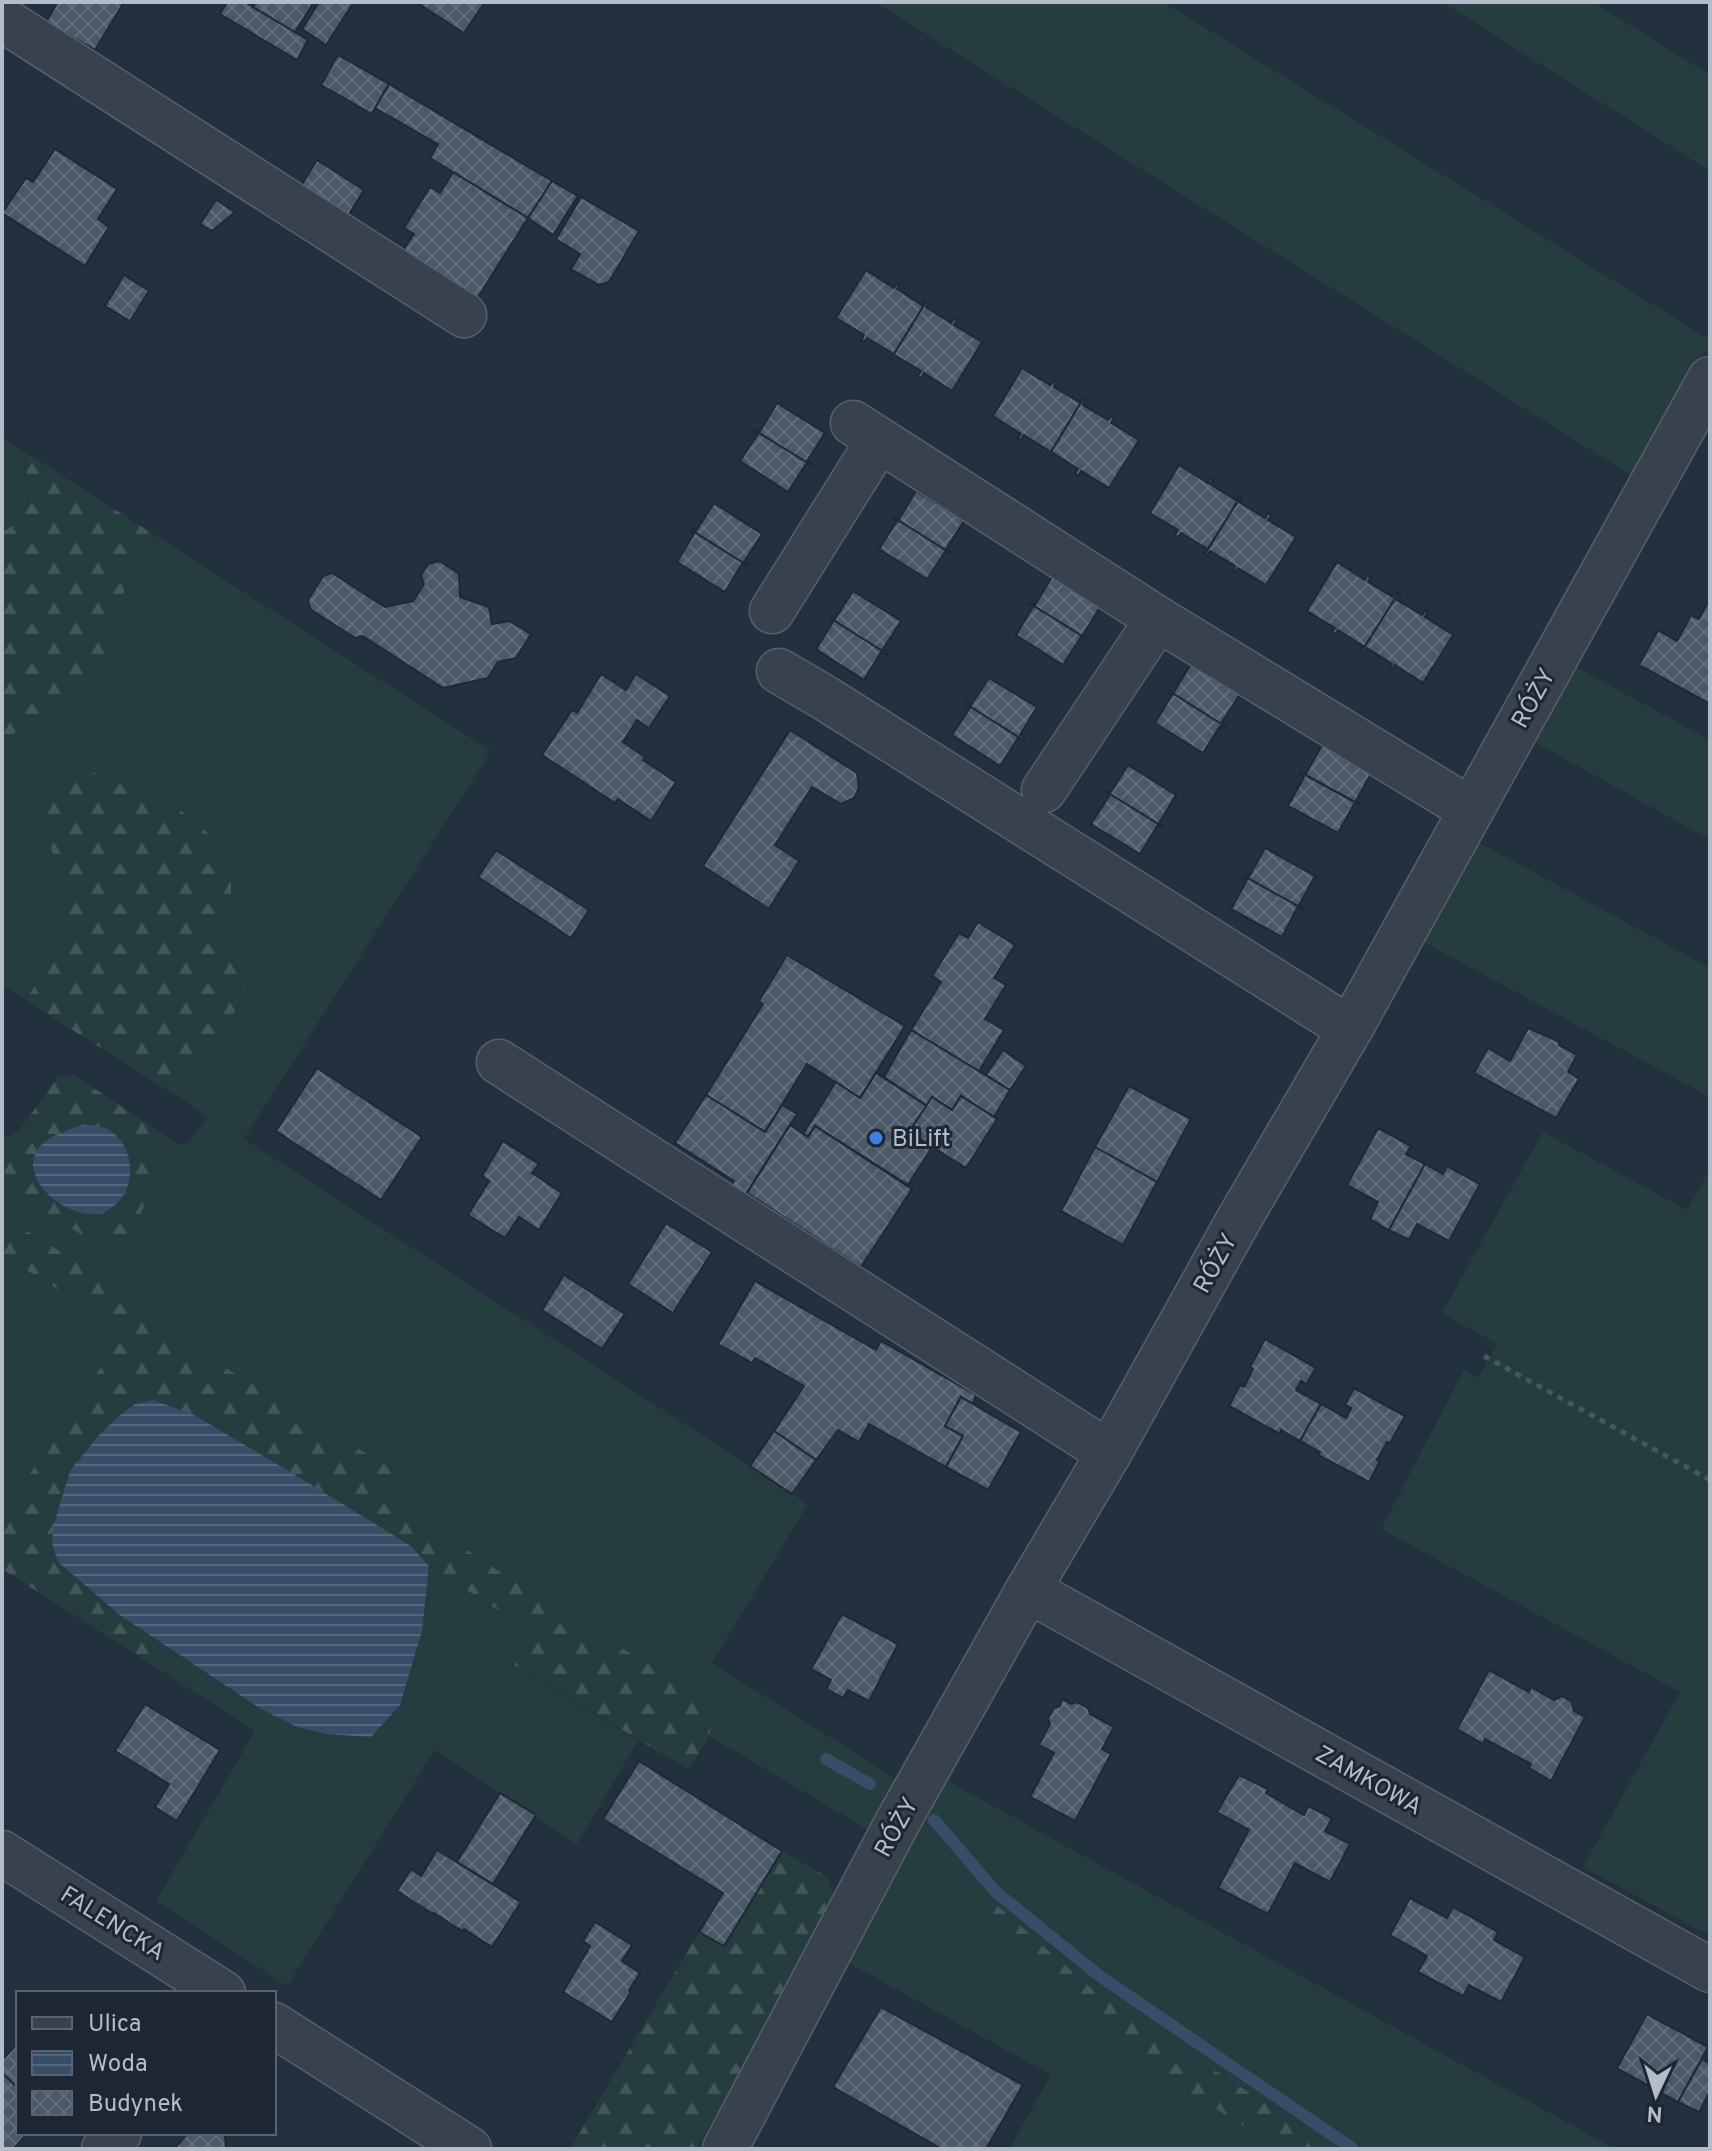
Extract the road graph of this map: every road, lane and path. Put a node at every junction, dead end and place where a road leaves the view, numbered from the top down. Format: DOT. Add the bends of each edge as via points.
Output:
graph roads {
  1 [pos="2,19"];
  2 [pos="464,315"];
  3 [pos="1710,379"];
  4 [pos="772,611"];
  5 [pos="1158,619"];
  6 [pos="779,671"];
  7 [pos="1044,790"];
  8 [pos="1471,810"];
  9 [pos="1350,1029"];
  10 [pos="499,1062"];
  11 [pos="1484,1356"];
  12 [pos="1109,1453"];
  13 [pos="1710,1480"];
  14 [pos="1028,1590"];
  15 [pos="2,1853"];
  16 [pos="1710,1970"];
  17 [pos="220,1991"];
  18 [pos="276,2026"];
  19 [pos="469,2149"];
  20 [pos="725,2149"];
  1 -- 2 [label="street"];
  3 -- 8 [label="street, RÓŻY"];
  4 -- 5 [label="street" via="866,431"];
  5 -- 7 [label="street"];
  5 -- 8 [label="street"];
  6 -- 9 [label="street"];
  8 -- 9 [label="street, RÓŻY"];
  9 -- 12 [label="street, RÓŻY"];
  10 -- 12 [label="street"];
  11 -- 13 [label="path"];
  12 -- 14 [label="street, RÓŻY"];
  14 -- 16 [label="street, ZAMKOWA"];
  14 -- 20 [label="street, RÓŻY"];
  15 -- 17 [label="street, FALENCKA"];
  18 -- 19 [label="street"];
}
